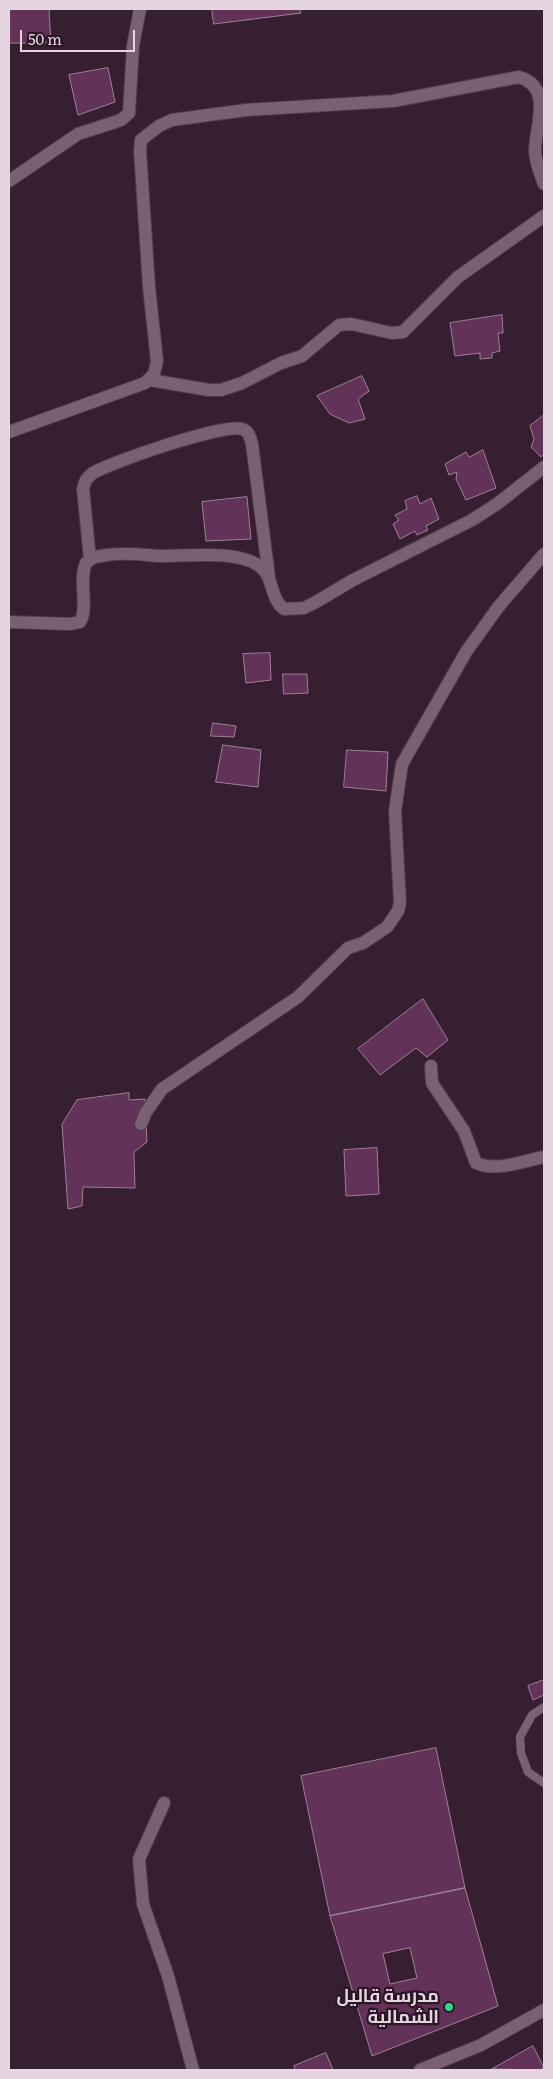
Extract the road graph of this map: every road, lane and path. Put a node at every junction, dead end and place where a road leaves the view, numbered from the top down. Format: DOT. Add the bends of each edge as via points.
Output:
graph roads {
  1 [pos="140,9"];
  2 [pos="9,181"];
  3 [pos="544,184"];
  4 [pos="544,216"];
  5 [pos="150,380"];
  6 [pos="9,432"];
  7 [pos="544,467"];
  8 [pos="544,554"];
  9 [pos="90,559"];
  10 [pos="269,577"];
  11 [pos="9,622"];
  12 [pos="431,1066"];
  13 [pos="141,1124"];
  14 [pos="544,1157"];
  15 [pos="544,1707"];
  16 [pos="544,1783"];
  17 [pos="164,1803"];
  18 [pos="544,2010"];
  19 [pos="193,2070"];
  20 [pos="420,2070"];
  1 -- 2 [label="street" via="133,46 129,113 121,120 78,134"];
  3 -- 5 [label="street" via="535,151 541,100 533,84 519,77 393,101 246,110 172,120 159,126 141,140 140,150 149,287 158,361"];
  4 -- 5 [label="street" via="458,277 403,332 339,325 302,356 221,390"];
  5 -- 6 [label="street"];
  7 -- 10 [label="street" via="472,520 304,608 284,609 278,605"];
  8 -- 13 [label="street" via="499,606 466,652 402,764 395,811 400,903 394,917 377,935 348,948 298,997 162,1090"];
  9 -- 10 [label="street" via="122,554 229,557 259,565"];
  9 -- 10 [label="street" via="83,489 85,480 92,474 115,463 201,435 242,429 249,434 252,444"];
  9 -- 11 [label="street" via="82,575 84,614 80,622"];
  12 -- 14 [label="street" via="432,1083 464,1131 476,1163 485,1167 501,1167"];
  15 -- 16 [label="lane" via="532,1715 520,1737 521,1753 528,1772"];
  17 -- 19 [label="street" via="139,1859 143,1904 168,1976"];
  18 -- 20 [label="street" via="481,2045"];
}
